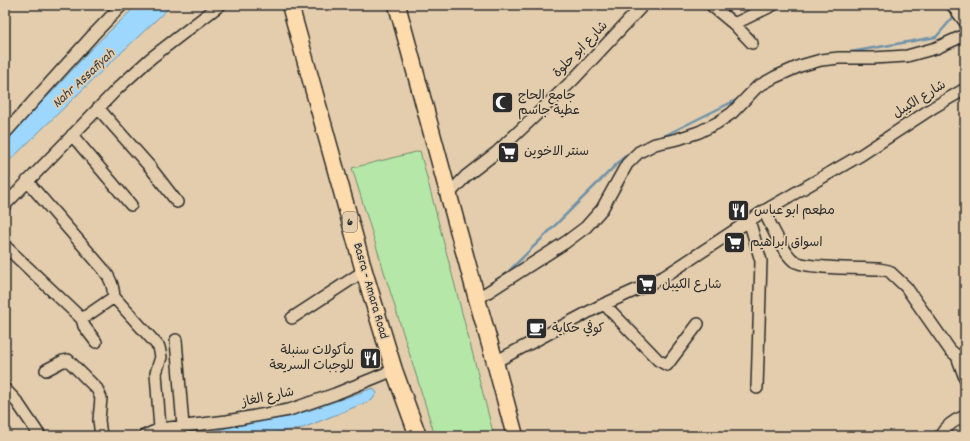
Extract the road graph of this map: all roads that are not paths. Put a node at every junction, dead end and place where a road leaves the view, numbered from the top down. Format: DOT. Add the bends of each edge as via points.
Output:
graph roads {
  1 [pos="122,5"];
  2 [pos="220,5"];
  3 [pos="290,5"];
  4 [pos="397,5"];
  5 [pos="643,5"];
  6 [pos="711,5"];
  7 [pos="773,5"];
  8 [pos="954,7"];
  9 [pos="965,22"];
  10 [pos="734,24"];
  11 [pos="965,35"];
  12 [pos="752,43"];
  13 [pos="965,89"];
  14 [pos="98,108"];
  15 [pos="5,134"];
  16 [pos="72,135"];
  17 [pos="27,181"];
  18 [pos="449,194"];
  19 [pos="177,202"];
  20 [pos="5,205"];
  21 [pos="131,205"];
  22 [pos="764,211"];
  23 [pos="749,220"];
  24 [pos="5,246"];
  25 [pos="364,271"];
  26 [pos="114,297"];
  27 [pos="477,299"];
  28 [pos="604,304"];
  29 [pos="292,318"];
  30 [pos="82,319"];
  31 [pos="698,324"];
  32 [pos="176,340"];
  33 [pos="96,342"];
  34 [pos="961,356"];
  35 [pos="495,362"];
  36 [pos="46,370"];
  37 [pos="394,370"];
  38 [pos="965,378"];
  39 [pos="757,388"];
  40 [pos="5,389"];
  41 [pos="965,416"];
  42 [pos="183,426"];
  43 [pos="160,428"];
  44 [pos="40,436"];
  45 [pos="101,436"];
  46 [pos="144,436"];
  47 [pos="418,436"];
  48 [pos="515,436"];
  49 [pos="940,436"];
  1 -- 15 [label="street"];
  2 -- 14 [label="street" via="151,58"];
  3 -- 25 [label="highway, Basra - Amara Road / 6"];
  4 -- 18 [label="highway"];
  5 -- 18 [label="street, شارع ابو حلوة" via="573,80"];
  6 -- 10 [label="street"];
  7 -- 10 [label="street"];
  8 -- 9 [label="street"];
  10 -- 12 [label="street"];
  11 -- 27 [label="street" via="936,48 907,56 821,60 800,66 757,87 732,113 717,123 699,132 655,144 639,152 627,164 602,209 586,227"];
  13 -- 22 [label="street, شارع الكيبل"];
  14 -- 16 [label="street"];
  14 -- 19 [label="street"];
  16 -- 17 [label="street"];
  16 -- 21 [label="street"];
  17 -- 20 [label="street"];
  17 -- 26 [label="street" via="110,277"];
  18 -- 27 [label="highway"];
  22 -- 23 [label="street, شارع الكيبل"];
  22 -- 34 [label="street" via="784,250 800,264 889,271 906,287 950,350"];
  23 -- 28 [label="street, شارع الكيبل" via="665,276"];
  23 -- 39 [label="street" via="761,262"];
  24 -- 30 [label="street"];
  25 -- 29 [label="street"];
  25 -- 37 [label="highway, Basra - Amara Road / 6"];
  26 -- 30 [label="street"];
  26 -- 43 [label="street" via="159,347 161,357 156,373"];
  27 -- 35 [label="highway"];
  28 -- 31 [label="street" via="658,360 667,364"];
  28 -- 35 [label="street, شارع الكيبل"];
  30 -- 33 [label="street"];
  32 -- 42 [label="street"];
  34 -- 38 [label="street"];
  35 -- 48 [label="highway"];
  36 -- 45 [label="street" via="68,360 90,380 101,398"];
  37 -- 42 [label="street, شارع الغاز" via="289,410"];
  37 -- 47 [label="highway, Basra - Amara Road / 6"];
  40 -- 44 [label="street"];
  41 -- 49 [label="street" via="946,427"];
  42 -- 43 [label="street, شارع الغاز"];
  43 -- 46 [label="street, شارع الغاز"];
}
